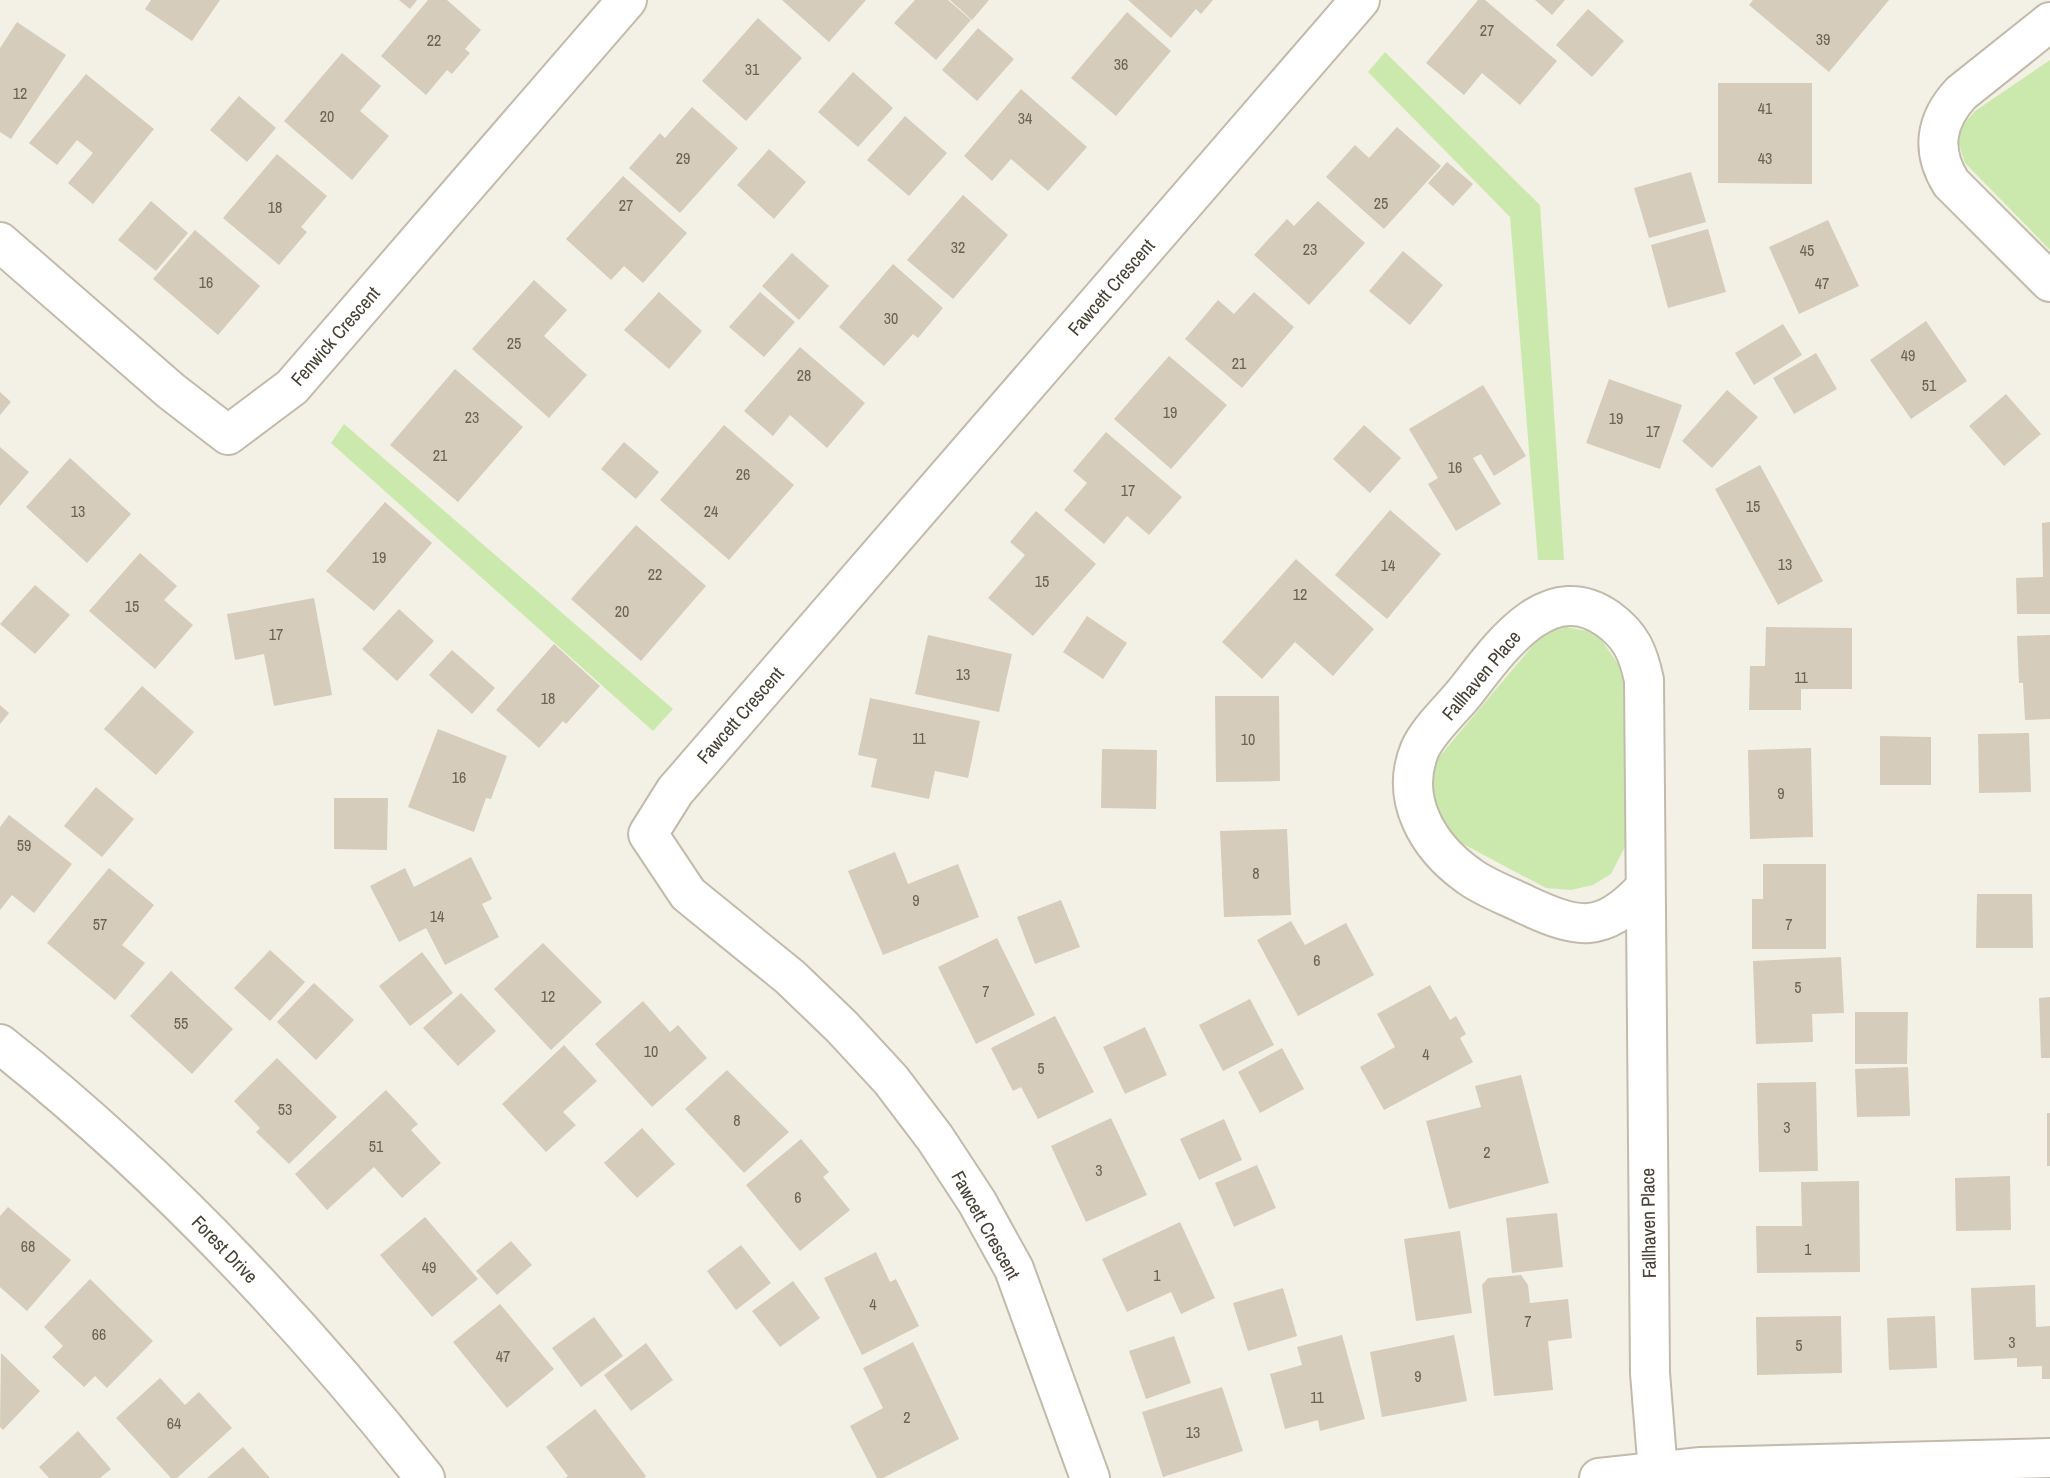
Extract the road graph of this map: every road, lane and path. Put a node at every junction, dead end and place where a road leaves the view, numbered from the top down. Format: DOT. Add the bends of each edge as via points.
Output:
graph roads {
  1 [pos="627,0"];
  2 [pos="1360,0"];
  3 [pos="2050,22"];
  4 [pos="0,242"];
  5 [pos="2050,282"];
  6 [pos="1643,890"];
  7 [pos="0,1044"];
  8 [pos="2050,1458"];
  9 [pos="1658,1472"];
  10 [pos="425,1478"];
  11 [pos="1090,1478"];
  12 [pos="1599,1478"];
  1 -- 4 [label="street, Fenwick Crescent" via="292,387 228,435"];
  2 -- 11 [label="street, Fawcett Crescent" via="675,790 648,834 688,894 842,1027 891,1080 935,1138 1014,1269"];
  3 -- 5 [label="street" via="1961,93 1949,106 1937,139 1938,155 1951,183"];
  6 -- 6 [label="street, Fallhaven Place" via="1622,913 1592,924 1570,922 1470,877 1423,828 1414,803 1411,775 1421,747 1518,629 1544,610 1571,605 1595,610 1625,632 1637,650 1644,680"];
  6 -- 9 [label="street, Fallhaven Place" via="1650,1373"];
  7 -- 10 [label="street, Forest Drive" via="212,1235 310,1340"];
  8 -- 9 [label="street"];
  9 -- 12 [label="street"];
}
